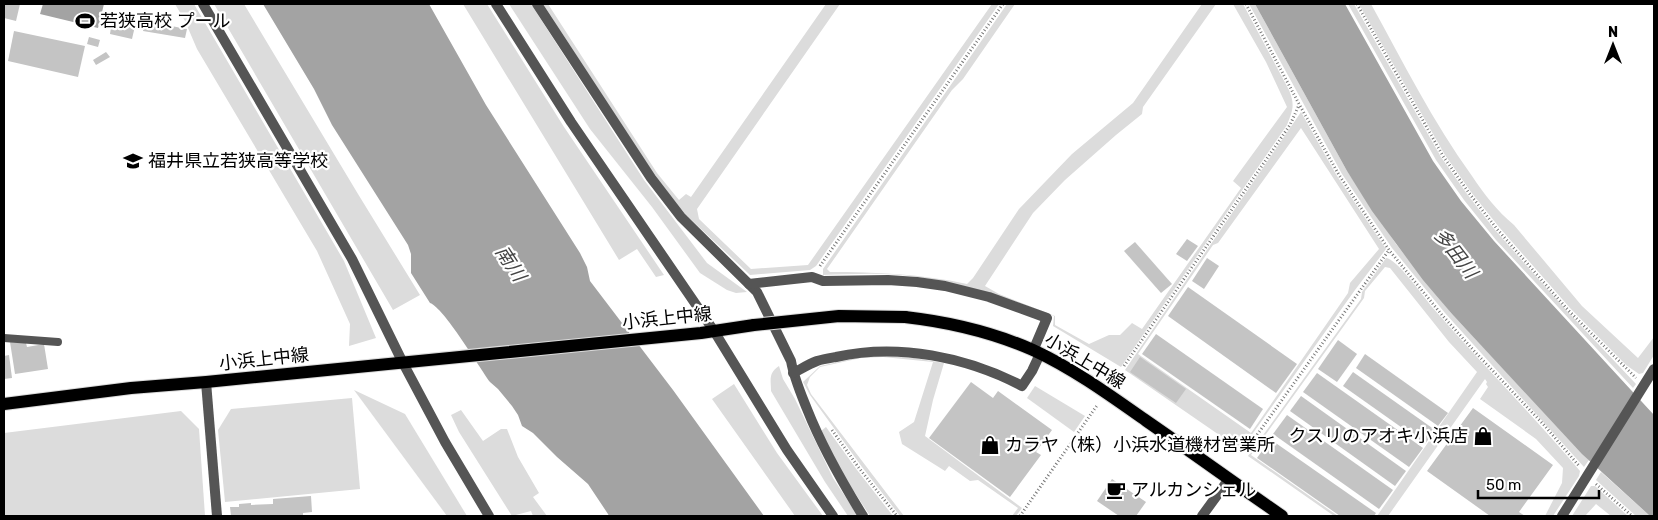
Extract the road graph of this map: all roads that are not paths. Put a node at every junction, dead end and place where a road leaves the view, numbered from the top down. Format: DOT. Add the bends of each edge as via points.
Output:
graph roads {
  1 [pos="203,4"];
  2 [pos="496,4"];
  3 [pos="537,4"];
  4 [pos="749,284"];
  5 [pos="707,332"];
  6 [pos="4,338"];
  7 [pos="58,342"];
  8 [pos="1037,352"];
  9 [pos="403,363"];
  10 [pos="1654,369"];
  11 [pos="793,373"];
  12 [pos="206,382"];
  13 [pos="4,404"];
  14 [pos="1228,479"];
  15 [pos="217,516"];
  16 [pos="489,516"];
  17 [pos="833,516"];
  18 [pos="864,516"];
  19 [pos="1202,516"];
  20 [pos="1282,516"];
  21 [pos="1562,516"];
  1 -- 9 [label="street" via="352,258"];
  2 -- 5 [label="street"];
  3 -- 4 [label="street" via="651,178 681,217"];
  4 -- 8 [label="street" via="812,277 824,281 926,283 968,292 1047,318"];
  4 -- 11 [label="street" via="757,292 791,361"];
  5 -- 8 [label="main road, 小浜上中線, bridge" via="838,316 905,317 963,326"];
  5 -- 9 [label="main road, 小浜上中線"];
  5 -- 17 [label="street"];
  6 -- 7 [label="lane"];
  8 -- 11 [label="street" via="1022,386 1004,376 962,362 871,351 818,361"];
  8 -- 14 [label="main road, 小浜上中線" via="1078,374"];
  9 -- 12 [label="main road, 小浜上中線"];
  9 -- 16 [label="street"];
  10 -- 21 [label="street"];
  11 -- 18 [label="street" via="838,476"];
  12 -- 13 [label="main road, 小浜上中線"];
  12 -- 15 [label="street"];
  14 -- 19 [label="street"];
  14 -- 20 [label="main road, 小浜上中線"];
}
